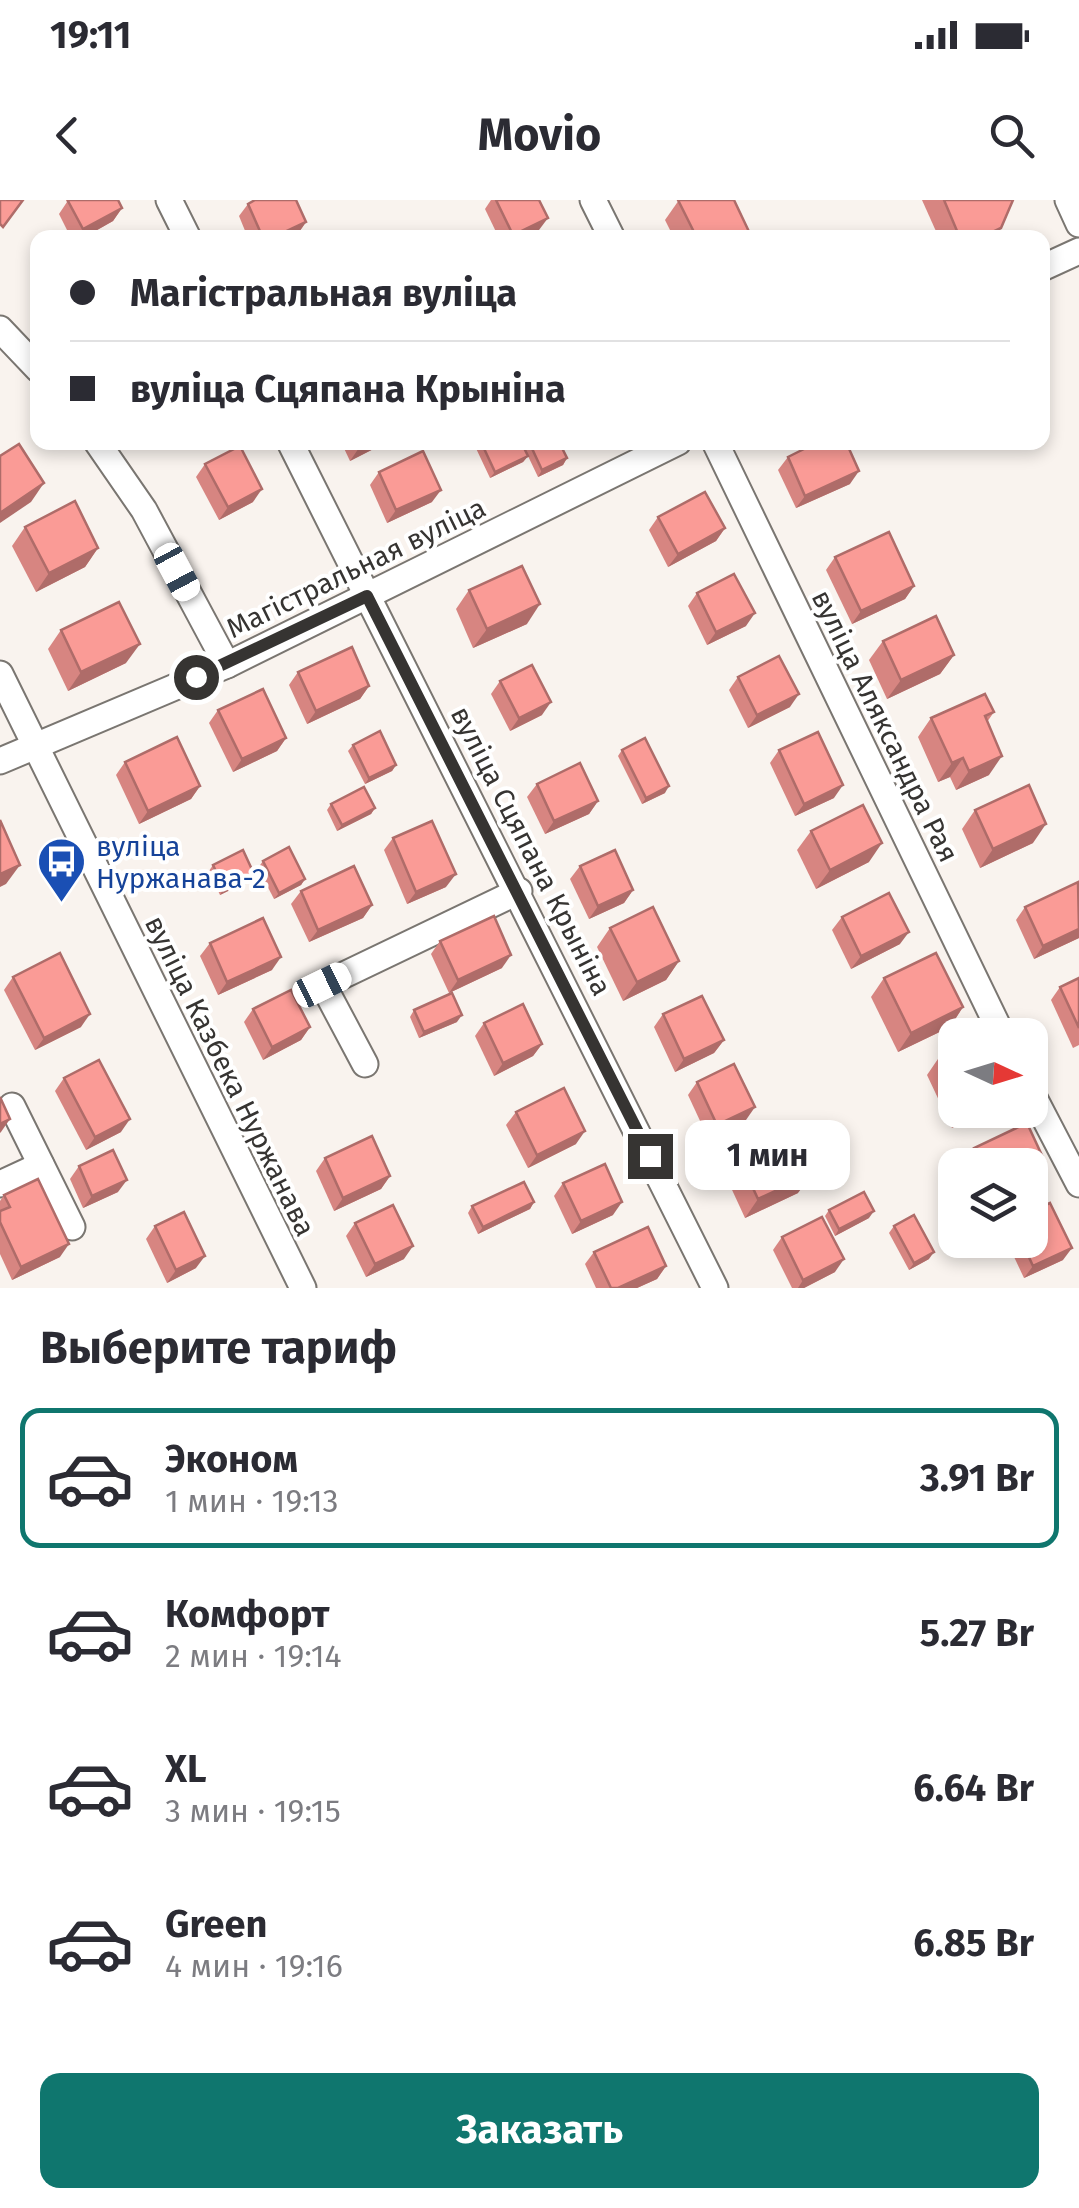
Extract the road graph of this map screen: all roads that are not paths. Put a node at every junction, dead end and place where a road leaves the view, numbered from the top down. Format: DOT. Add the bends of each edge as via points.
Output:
graph roads {
  1 [pos="170,200"];
  2 [pos="593,200"];
  3 [pos="1068,200"];
  4 [pos="1079,224"];
  5 [pos="184,230"];
  6 [pos="608,230"];
  7 [pos="1079,251"];
  8 [pos="1050,264"];
  9 [pos="0,329"];
  10 [pos="30,361"];
  11 [pos="103,450"];
  12 [pos="294,450"];
  13 [pos="662,450"];
  14 [pos="718,450"];
  15 [pos="367,596"];
  16 [pos="227,665"];
  17 [pos="0,674"];
  18 [pos="37,744"];
  19 [pos="0,761"];
  20 [pos="518,891"];
  21 [pos="994,1018"];
  22 [pos="365,1064"];
  23 [pos="12,1106"];
  24 [pos="1048,1125"];
  25 [pos="41,1164"];
  26 [pos="0,1184"];
  27 [pos="1079,1184"];
  28 [pos="72,1228"];
  29 [pos="303,1288"];
  30 [pos="715,1288"];
  1 -- 5 [label="street"];
  2 -- 6 [label="street"];
  3 -- 4 [label="street"];
  7 -- 8 [label="street"];
  9 -- 10 [label="street"];
  11 -- 16 [label="street" via="144,510"];
  12 -- 15 [label="street, вуліца Сцяпана Крыніна"];
  13 -- 15 [label="street, Магістральная вуліца"];
  14 -- 21 [label="street, вуліца Аляксандра Рая"];
  15 -- 16 [label="street, Магістральная вуліца"];
  15 -- 20 [label="street, вуліца Сцяпана Крыніна"];
  16 -- 18 [label="street, Магістральная вуліца"];
  17 -- 18 [label="street, вуліца Казбека Нуржанава"];
  18 -- 19 [label="street, Магістральная вуліца"];
  18 -- 29 [label="street, вуліца Казбека Нуржанава"];
  20 -- 22 [label="street" via="322,985"];
  20 -- 30 [label="street, вуліца Сцяпана Крыніна"];
  23 -- 25 [label="street"];
  24 -- 27 [label="street"];
  25 -- 26 [label="street"];
  25 -- 28 [label="street"];
}
